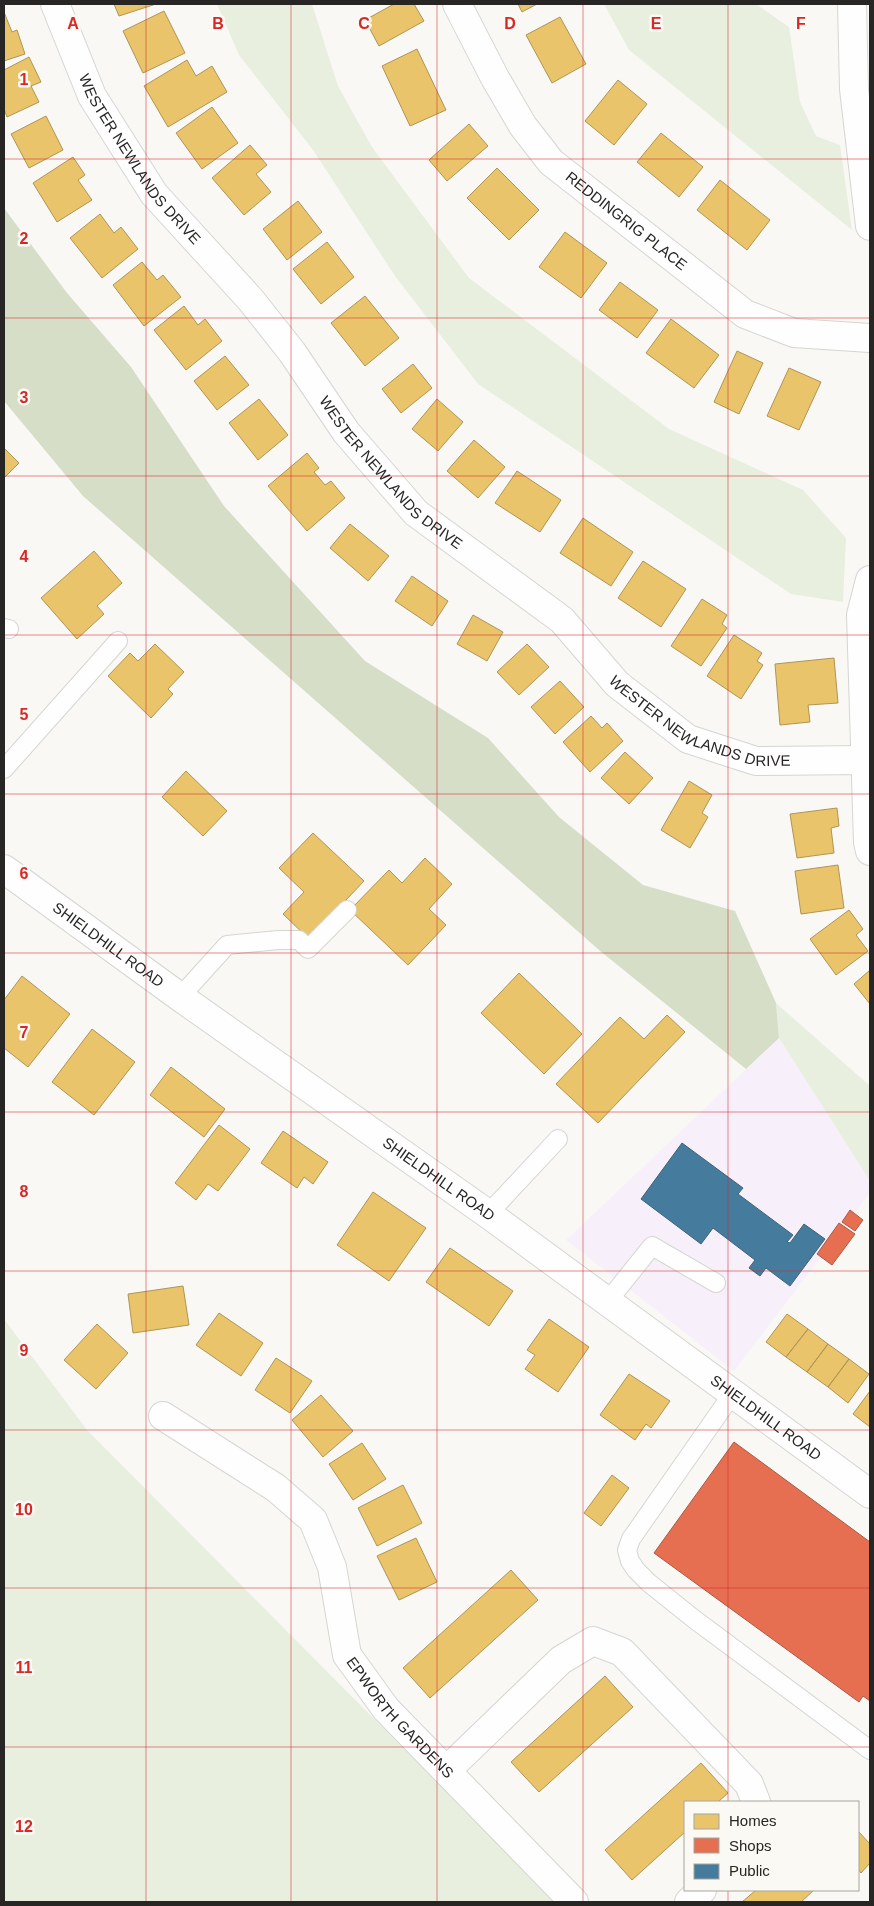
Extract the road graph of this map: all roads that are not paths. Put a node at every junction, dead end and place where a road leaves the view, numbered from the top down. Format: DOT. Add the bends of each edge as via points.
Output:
graph roads {
  1 [pos="54,4"];
  2 [pos="457,4"];
  3 [pos="852,4"];
  4 [pos="866,150"];
  5 [pos="870,226"];
  6 [pos="870,338"];
  7 [pos="870,580"];
  8 [pos="118,641"];
  9 [pos="866,760"];
  10 [pos="4,769"];
  11 [pos="870,851"];
  12 [pos="4,869"];
  13 [pos="347,910"];
  14 [pos="180,996"];
  15 [pos="558,1139"];
  16 [pos="488,1214"];
  17 [pos="716,1283"];
  18 [pos="608,1301"];
  19 [pos="733,1393"];
  20 [pos="163,1416"];
  21 [pos="870,1494"];
  22 [pos="870,1750"];
  23 [pos="447,1770"];
  24 [pos="756,1801"];
  25 [pos="701,1891"];
  26 [pos="574,1902"];
  27 [pos="689,1902"];
  1 -- 9 [label="street, WESTER NEWLANDS DRIVE" via="92,96 154,194 250,299 292,352 346,432 416,513 562,620 617,684 688,739 756,761"];
  2 -- 6 [label="street, REDDINGRIG PLACE" via="523,126 552,162 745,314 794,333"];
  3 -- 4 [label="street" via="854,89"];
  4 -- 5 [label="street"];
  7 -- 9 [label="street" via="861,615"];
  8 -- 10 [label="lane"];
  9 -- 11 [label="street"];
  12 -- 14 [label="street, SHIELDHILL ROAD"];
  13 -- 14 [label="lane" via="308,949 299,940 228,945"];
  14 -- 16 [label="street, SHIELDHILL ROAD"];
  15 -- 16 [label="lane"];
  16 -- 18 [label="street, SHIELDHILL ROAD"];
  17 -- 18 [label="lane" via="652,1246"];
  18 -- 19 [label="street, SHIELDHILL ROAD"];
  19 -- 21 [label="street, SHIELDHILL ROAD"];
  19 -- 22 [label="lane" via="631,1539 629,1558 642,1577 686,1613"];
  20 -- 23 [label="street, EPWORTH GARDENS" via="276,1488 313,1520 332,1567 347,1654 386,1709"];
  23 -- 24 [label="street" via="561,1660 594,1641 622,1652 749,1784"];
  23 -- 26 [label="street, EPWORTH GARDENS"];
  25 -- 27 [label="street"];
}
